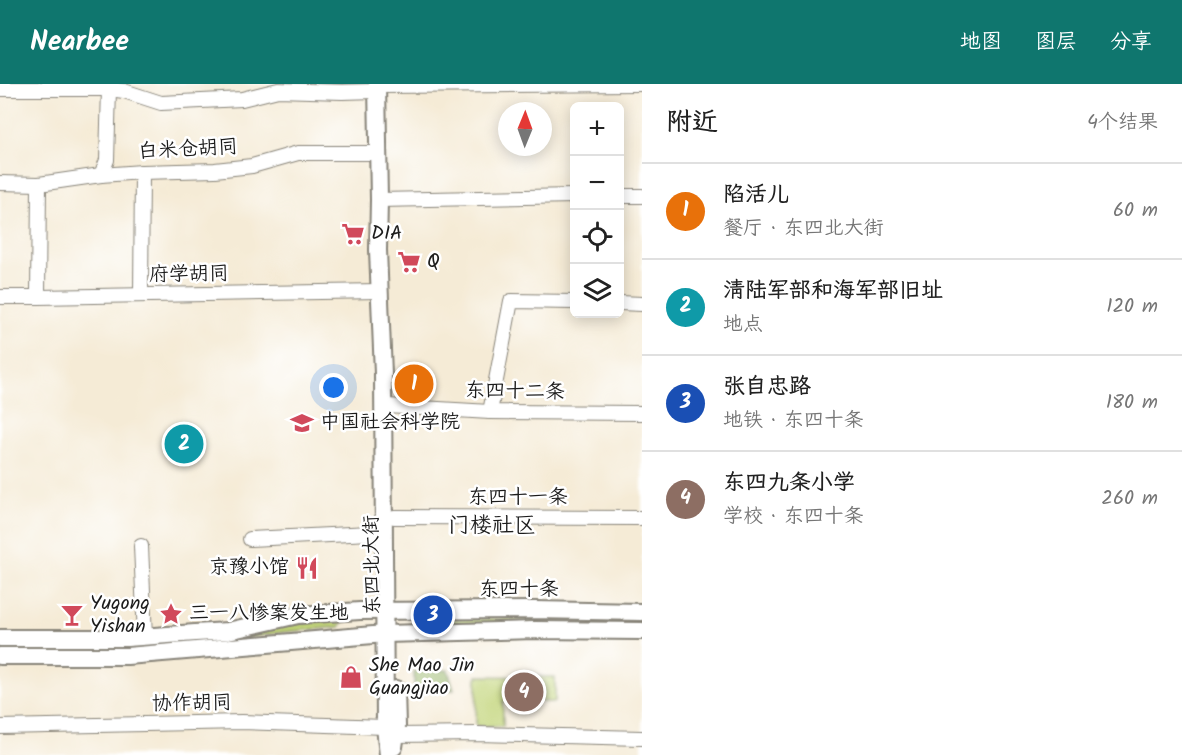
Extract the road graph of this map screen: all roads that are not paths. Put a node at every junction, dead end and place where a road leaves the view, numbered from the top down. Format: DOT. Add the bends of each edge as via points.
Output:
graph roads {
  1 [pos="575,84"];
  2 [pos="642,84"];
  3 [pos="377,87"];
  4 [pos="272,88"];
  5 [pos="0,89"];
  6 [pos="109,89"];
  7 [pos="378,153"];
  8 [pos="142,172"];
  9 [pos="101,175"];
  10 [pos="0,183"];
  11 [pos="39,184"];
  12 [pos="570,196"];
  13 [pos="624,196"];
  14 [pos="642,196"];
  15 [pos="379,200"];
  16 [pos="380,291"];
  17 [pos="141,295"];
  18 [pos="0,297"];
  19 [pos="38,297"];
  20 [pos="570,302"];
  21 [pos="624,303"];
  22 [pos="642,304"];
  23 [pos="383,374"];
  24 [pos="387,406"];
  25 [pos="490,412"];
  26 [pos="642,413"];
  27 [pos="394,517"];
  28 [pos="642,518"];
  29 [pos="370,533"];
  30 [pos="250,539"];
  31 [pos="141,546"];
  32 [pos="390,611"];
  33 [pos="642,612"];
  34 [pos="642,632"];
  35 [pos="390,634"];
  36 [pos="145,637"];
  37 [pos="0,638"];
  38 [pos="0,656"];
  39 [pos="0,727"];
  40 [pos="391,731"];
  41 [pos="642,738"];
  42 [pos="388,755"];
  43 [pos="393,755"];
  1 -- 2 [label="street"];
  1 -- 3 [label="street"];
  3 -- 4 [label="street" via="342,92"];
  3 -- 7 [label="main road, 东四北大街"];
  4 -- 6 [label="street" via="242,99 161,103"];
  5 -- 6 [label="street"];
  6 -- 9 [label="street" via="107,160"];
  7 -- 8 [label="street, 白米仓胡同" via="298,153 252,166"];
  7 -- 15 [label="main road, 东四北大街"];
  8 -- 9 [label="street, 白米仓胡同"];
  8 -- 17 [label="street"];
  9 -- 11 [label="street, 白米仓胡同"];
  10 -- 11 [label="street, 白米仓胡同"];
  11 -- 19 [label="street"];
  12 -- 15 [label="street"];
  13 -- 14 [label="street"];
  15 -- 16 [label="main road, 东四北大街"];
  16 -- 17 [label="street, 府学胡同"];
  16 -- 23 [label="main road, 东四北大街"];
  17 -- 19 [label="street, 府学胡同"];
  18 -- 19 [label="street, 府学胡同"];
  20 -- 25 [label="street" via="511,301"];
  21 -- 22 [label="street"];
  23 -- 24 [label="main road, 东四北大街"];
  23 -- 32 [label="main road, 东四北大街"];
  24 -- 25 [label="street, 东四十二条"];
  24 -- 27 [label="main road, 东四北大街" via="394,444"];
  25 -- 26 [label="street, 东四十二条"];
  27 -- 28 [label="street, 东四十一条"];
  27 -- 32 [label="main road, 东四北大街"];
  29 -- 30 [label="street"];
  31 -- 36 [label="street"];
  32 -- 33 [label="main road, 东四十条"];
  32 -- 35 [label="main road, 东四北大街"];
  32 -- 36 [label="main road, 东四十条" via="298,615 228,631"];
  34 -- 35 [label="main road, 东四十条"];
  35 -- 38 [label="main road, 东四十条" via="128,656"];
  35 -- 40 [label="main road, 东四北大街"];
  36 -- 37 [label="main road, 东四十条"];
  39 -- 40 [label="street, 协作胡同" via="242,722"];
  40 -- 41 [label="street, 协作胡同"];
  40 -- 42 [label="main road, 东四北大街"];
  40 -- 43 [label="main road, 东四北大街"];
}
